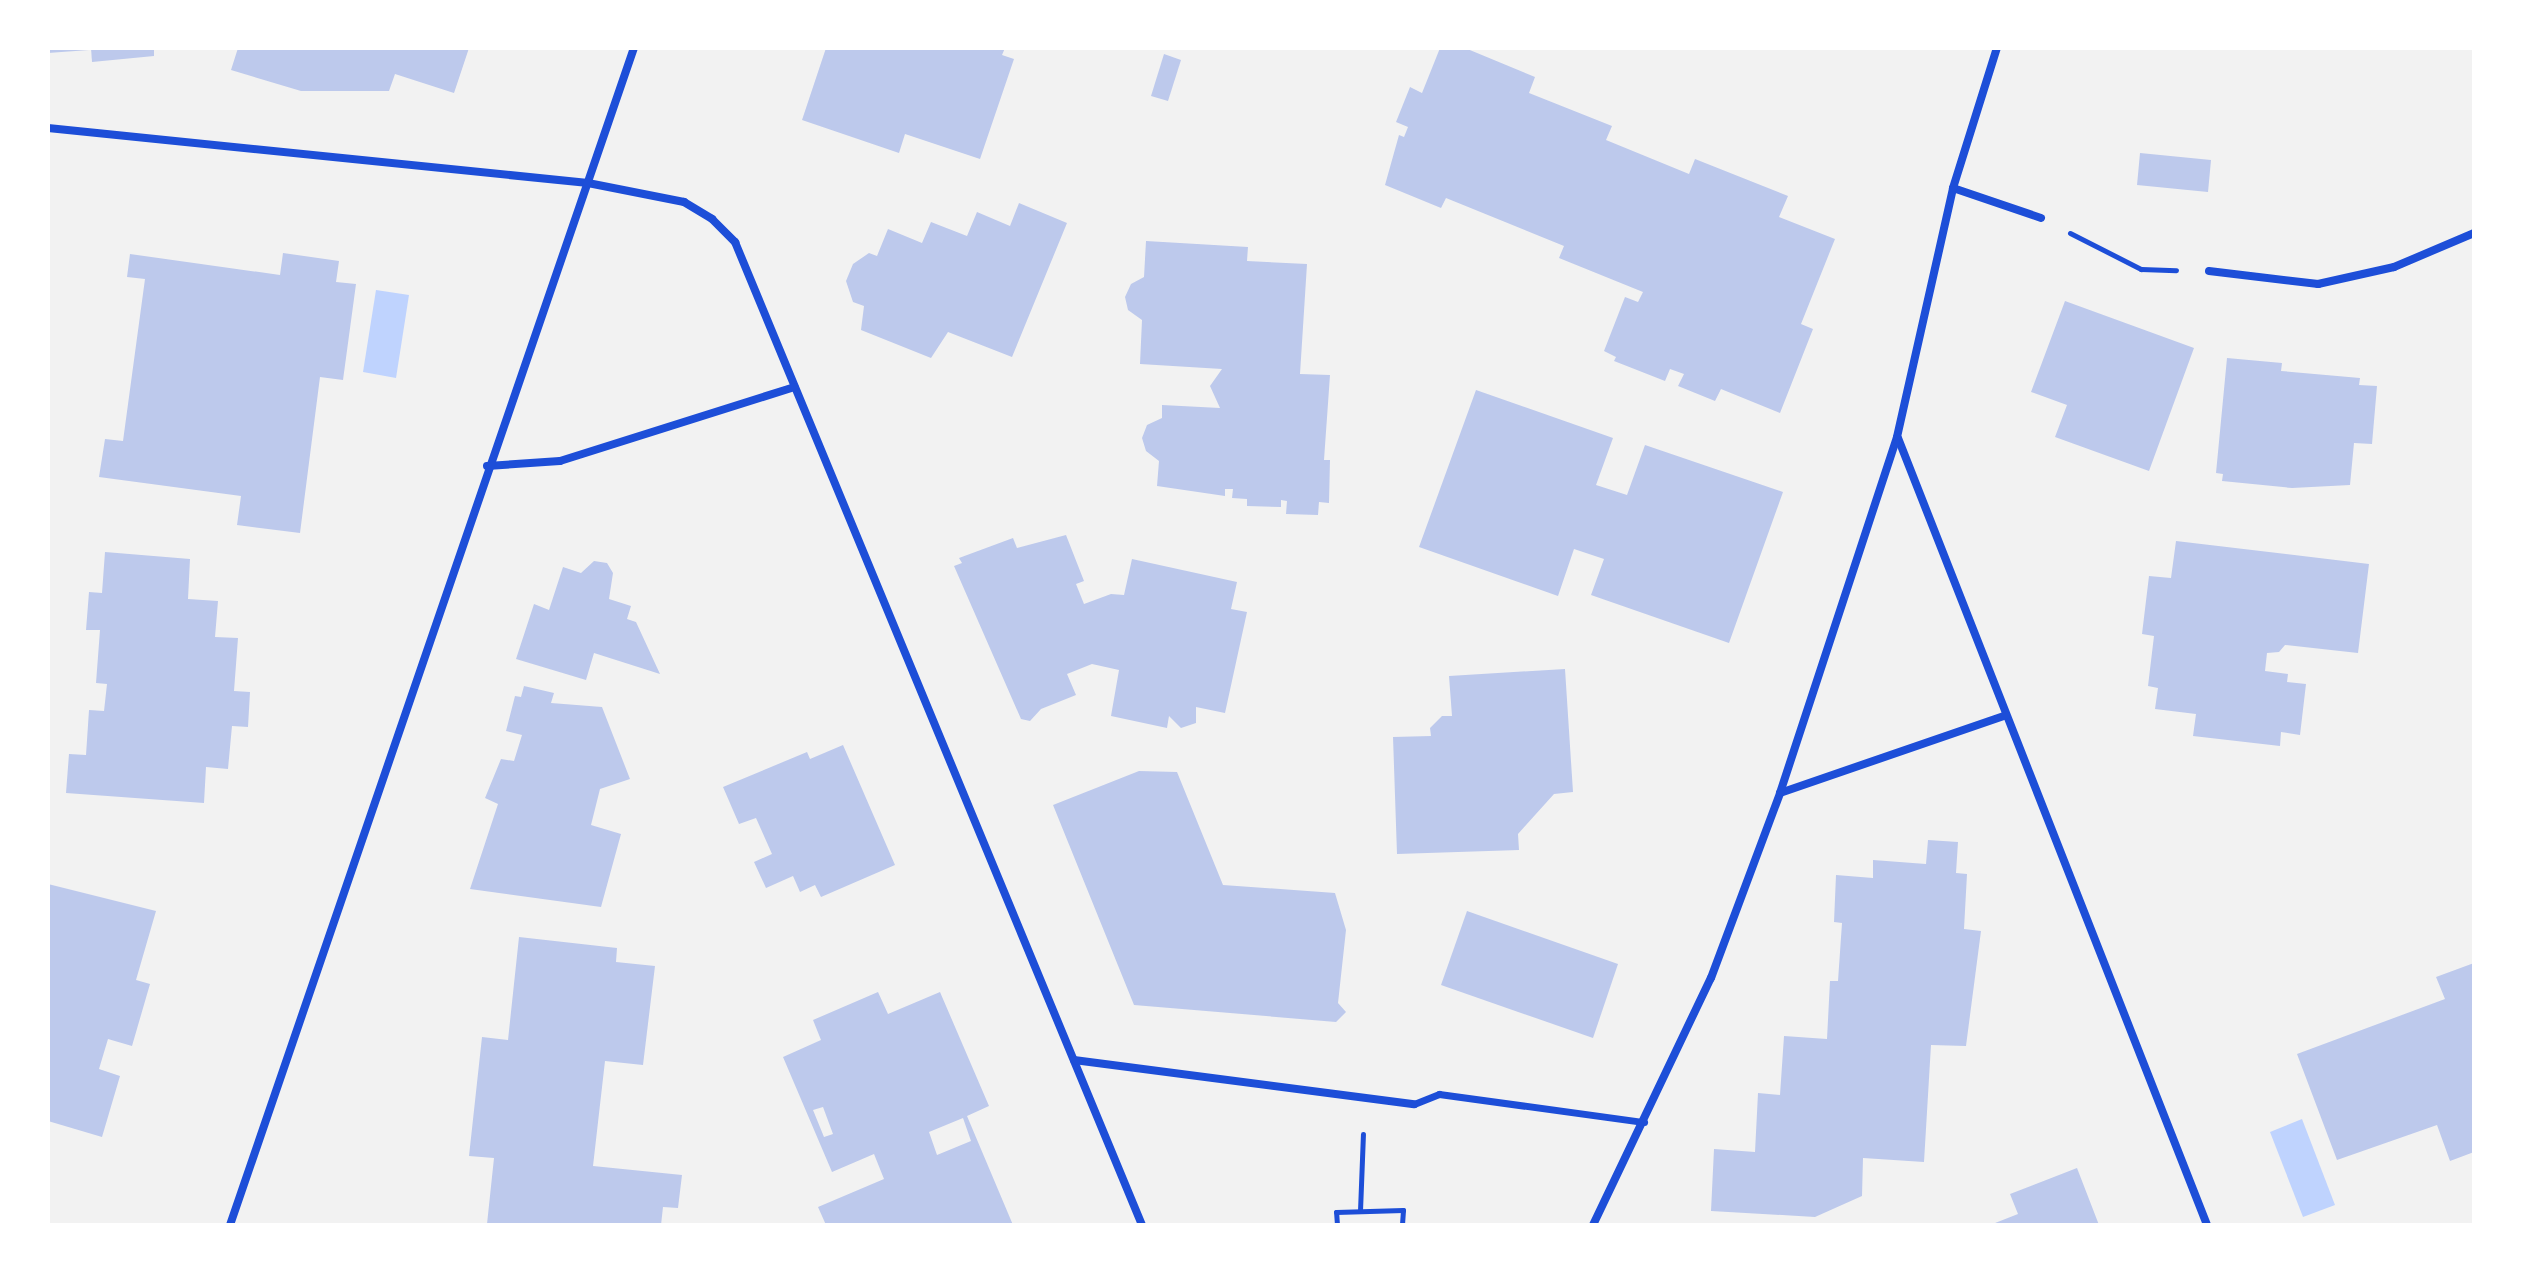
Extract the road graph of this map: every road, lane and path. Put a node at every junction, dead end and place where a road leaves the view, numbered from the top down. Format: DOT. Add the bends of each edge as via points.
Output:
graph roads {
  1 [pos="634,48"];
  2 [pos="1997,48"];
  3 [pos="48,128"];
  4 [pos="588,183"];
  5 [pos="1953,188"];
  6 [pos="2041,218"];
  7 [pos="2474,233"];
  8 [pos="2209,271"];
  9 [pos="795,387"];
  10 [pos="1897,437"];
  11 [pos="487,466"];
  12 [pos="2006,715"];
  13 [pos="1780,793"];
  14 [pos="1074,1060"];
  15 [pos="1364,1097"];
  16 [pos="1414,1104"];
  17 [pos="1644,1122"];
  18 [pos="1360,1211"];
  19 [pos="230,1225"];
  20 [pos="1142,1225"];
  21 [pos="1337,1225"];
  22 [pos="1402,1225"];
  23 [pos="1593,1225"];
  24 [pos="2207,1225"];
  1 -- 4 [label="street"];
  2 -- 5 [label="street"];
  3 -- 4 [label="street"];
  4 -- 9 [label="street" via="684,202 712,219 735,242"];
  4 -- 11 [label="street"];
  5 -- 6 [label="street"];
  5 -- 10 [label="street"];
  6 -- 8 [label="path" via="2141,269"];
  7 -- 8 [label="street" via="2394,267 2318,284"];
  9 -- 11 [label="street" via="560,461"];
  9 -- 14 [label="street"];
  10 -- 12 [label="street"];
  10 -- 13 [label="street"];
  11 -- 19 [label="street"];
  12 -- 13 [label="street"];
  12 -- 24 [label="street"];
  13 -- 17 [label="street" via="1711,978"];
  14 -- 15 [label="street"];
  14 -- 20 [label="street"];
  15 -- 16 [label="street"];
  15 -- 18 [label="path"];
  16 -- 17 [label="street" via="1439,1094"];
  17 -- 23 [label="street"];
  18 -- 21 [label="path" via="1336,1212"];
  18 -- 22 [label="path" via="1403,1210"];
}
